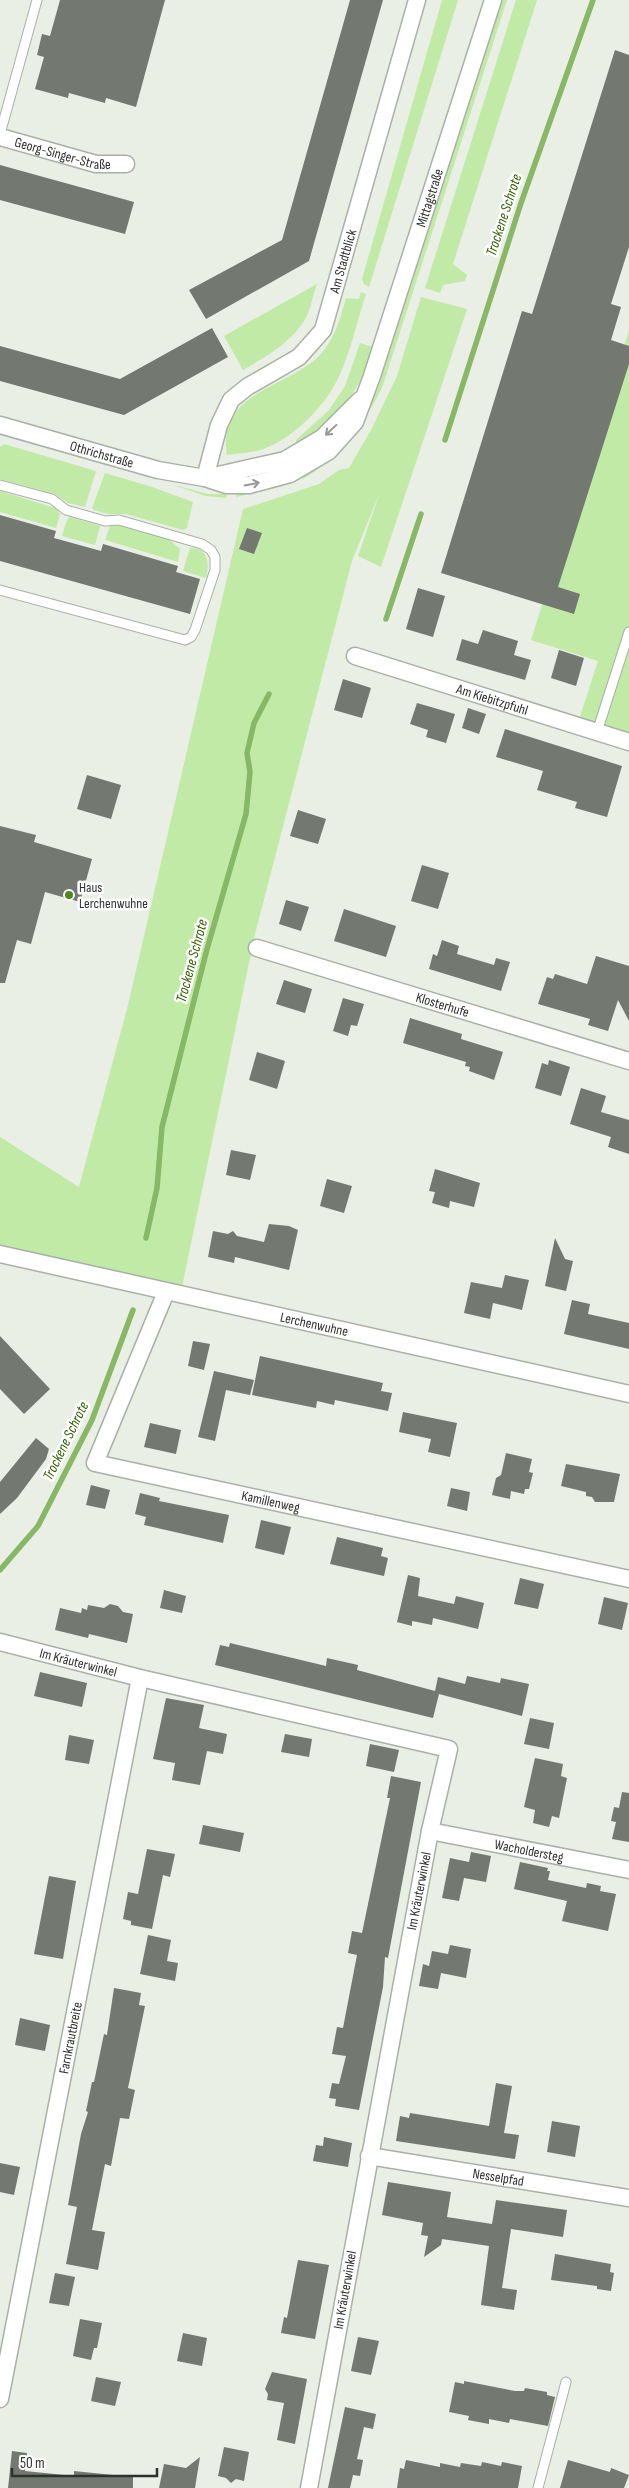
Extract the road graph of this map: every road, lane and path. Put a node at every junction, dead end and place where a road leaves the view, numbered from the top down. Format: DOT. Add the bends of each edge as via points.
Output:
graph roads {
  1 [pos="38,0"];
  2 [pos="418,0"];
  3 [pos="493,0"];
  4 [pos="0,136"];
  5 [pos="126,164"];
  6 [pos="0,425"];
  7 [pos="205,478"];
  8 [pos="0,485"];
  9 [pos="0,590"];
  10 [pos="629,632"];
  11 [pos="355,656"];
  12 [pos="597,732"];
  13 [pos="629,742"];
  14 [pos="257,948"];
  15 [pos="629,1061"];
  16 [pos="0,1254"];
  17 [pos="166,1292"];
  18 [pos="629,1394"];
  19 [pos="629,1579"];
  20 [pos="0,1642"];
  21 [pos="140,1678"];
  22 [pos="430,1831"];
  23 [pos="629,1870"];
  24 [pos="369,2156"];
  25 [pos="629,2198"];
  26 [pos="566,2382"];
  27 [pos="0,2399"];
  28 [pos="309,2488"];
  29 [pos="538,2488"];
  1 -- 4 [label="lane"];
  2 -- 7 [label="street, Am Stadtblick" via="323,330 299,357 231,400 219,425"];
  3 -- 7 [label="street, Mittagstraße" via="380,356 355,422 329,451 298,470 242,486"];
  4 -- 5 [label="street, Georg-Singer-Straße" via="96,164"];
  6 -- 7 [label="street, Othrichstraße" via="158,470"];
  8 -- 9 [label="lane" via="52,499 66,510 105,522 119,520 202,544 211,550 216,567 195,630 185,640"];
  10 -- 12 [label="lane"];
  11 -- 12 [label="street, Am Kiebitzpfuhl"];
  12 -- 13 [label="street, Am Kiebitzpfuhl"];
  14 -- 15 [label="street, Klosterhufe"];
  16 -- 17 [label="street, Lerchenwuhne"];
  17 -- 18 [label="street, Lerchenwuhne"];
  17 -- 19 [label="street, Kamillenweg" via="94,1463"];
  20 -- 21 [label="street, Im Kräuterwinkel"];
  21 -- 22 [label="street, Im Kräuterwinkel" via="449,1750"];
  21 -- 27 [label="street, Farnkrautbreite"];
  22 -- 23 [label="street, Wacholdersteg"];
  22 -- 24 [label="street, Im Kräuterwinkel"];
  24 -- 25 [label="street, Nesselpfad"];
  24 -- 28 [label="street, Im Kräuterwinkel"];
  26 -- 29 [label="lane"];
}
